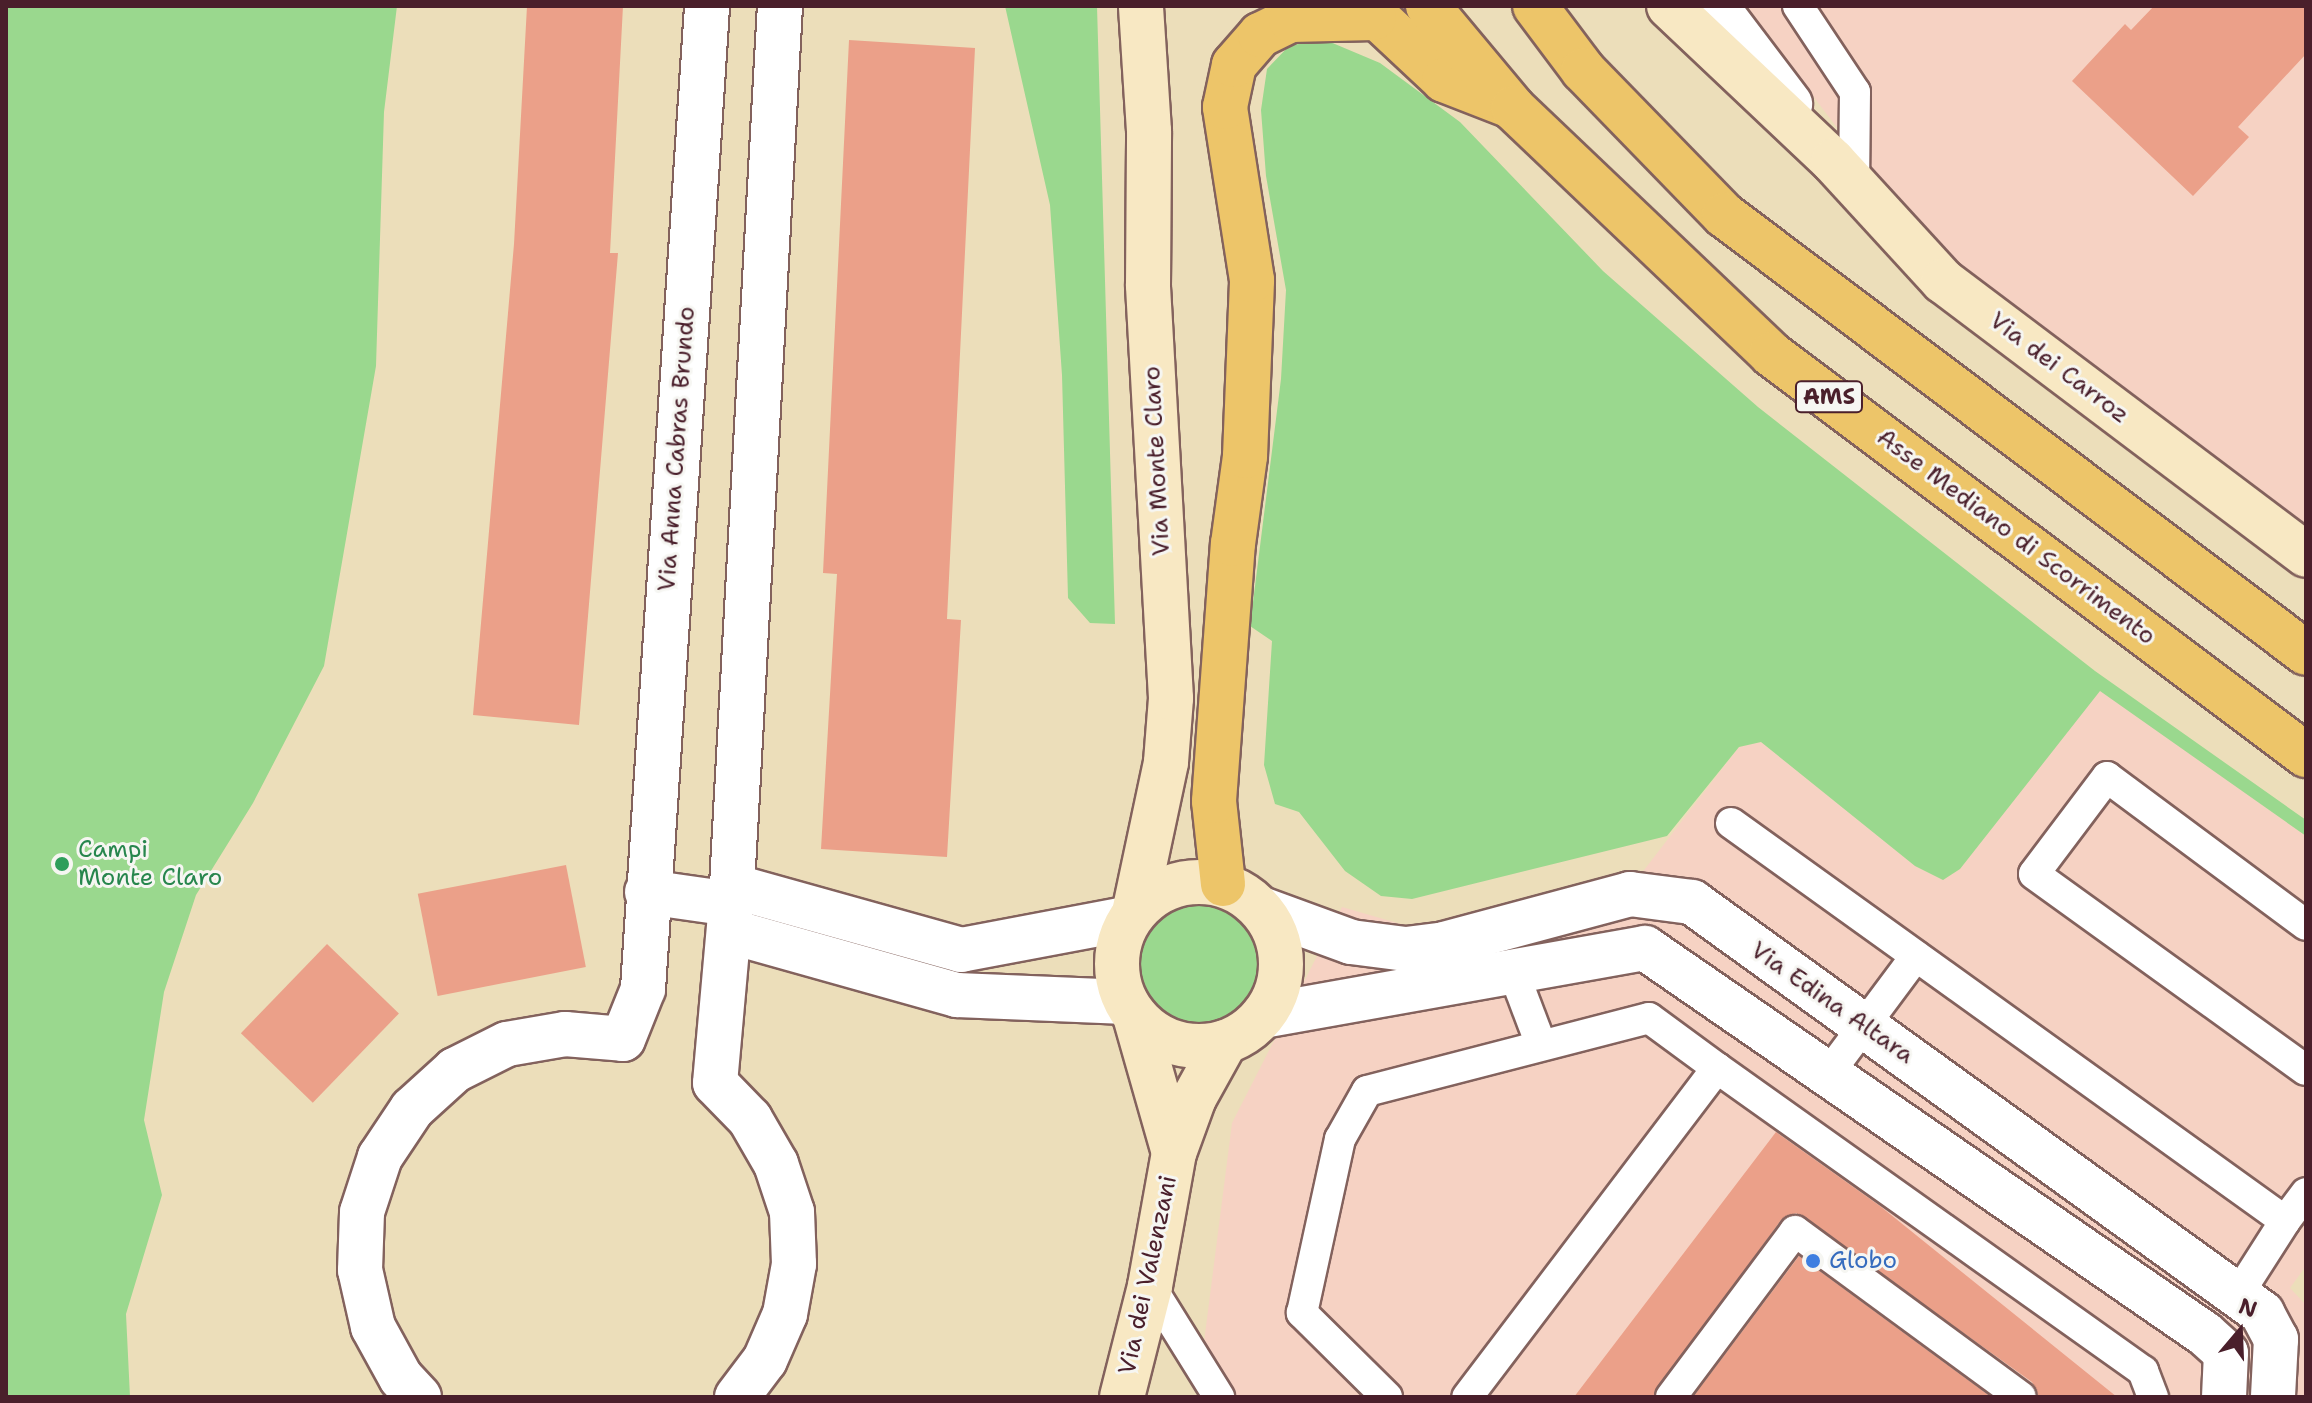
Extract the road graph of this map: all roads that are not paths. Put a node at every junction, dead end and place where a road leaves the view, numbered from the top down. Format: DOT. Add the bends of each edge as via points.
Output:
graph roads {
  1 [pos="707,6"];
  2 [pos="780,6"];
  3 [pos="1141,6"];
  4 [pos="1428,6"];
  5 [pos="1535,6"];
  6 [pos="1669,6"];
  7 [pos="1716,6"];
  8 [pos="1798,6"];
  9 [pos="1369,12"];
  10 [pos="1513,108"];
  11 [pos="1843,172"];
  12 [pos="2306,555"];
  13 [pos="2306,653"];
  14 [pos="2306,755"];
  15 [pos="1731,823"];
  16 [pos="1223,884"];
  17 [pos="647,892"];
  18 [pos="731,907"];
  19 [pos="1261,909"];
  20 [pos="1132,915"];
  21 [pos="2306,925"];
  22 [pos="1916,956"];
  23 [pos="1513,971"];
  24 [pos="1131,1009"];
  25 [pos="1263,1016"];
  26 [pos="1864,1025"];
  27 [pos="1225,1042"];
  28 [pos="1540,1042"];
  29 [pos="1717,1068"];
  30 [pos="2306,1070"];
  31 [pos="1828,1074"];
  32 [pos="1174,1153"];
  33 [pos="2306,1193"];
  34 [pos="2285,1221"];
  35 [pos="1150,1286"];
  36 [pos="2239,1293"];
  37 [pos="419,1397"];
  38 [pos="737,1397"];
  39 [pos="1122,1397"];
  40 [pos="1219,1397"];
  41 [pos="1387,1397"];
  42 [pos="1467,1397"];
  43 [pos="1671,1397"];
  44 [pos="2021,1397"];
  45 [pos="2153,1397"];
  46 [pos="2224,1397"];
  47 [pos="2273,1397"];
  1 -- 17 [label="street, Via Anna Cabras Brundo"];
  2 -- 18 [label="street"];
  3 -- 20 [label="street, Via Monte Claro" via="1149,131 1148,285 1171,698 1166,762"];
  4 -- 10 [label="highway, Asse Mediano di Scorrimento / AMS"];
  5 -- 13 [label="highway" via="1583,70 1724,215"];
  6 -- 11 [label="street, Via dei Carroz"];
  7 -- 11 [label="street, Via dei Carroz"];
  8 -- 11 [label="lane" via="1855,92"];
  9 -- 10 [label="highway" via="1444,80"];
  9 -- 16 [label="highway" via="1291,20 1260,35 1234,65 1225,107 1252,280 1245,456 1233,544 1214,801"];
  10 -- 14 [label="highway, Asse Mediano di Scorrimento / AMS" via="1771,354"];
  11 -- 12 [label="street, Via dei Carroz" via="1943,281"];
  15 -- 22 [label="lane"];
  16 -- 19 [label="street"];
  16 -- 20 [label="street" via="1176,884"];
  17 -- 18 [label="street"];
  17 -- 37 [label="street, Via Anna Cabras Brundo" via="643,989 623,1039 565,1034 507,1044 455,1070 412,1109 380,1157 362,1212 360,1270 373,1327 401,1378"];
  18 -- 20 [label="street" via="961,950"];
  18 -- 24 [label="street" via="957,995"];
  18 -- 38 [label="street" via="715,1083 750,1119 776,1164 792,1212 794,1264 785,1314 765,1360"];
  19 -- 25 [label="street" via="1274,928 1282,974"];
  19 -- 26 [label="street, Via Edina Altara" via="1351,942 1406,949 1459,941 1630,894 1692,902"];
  20 -- 24 [label="street, Via dei Valenzani" via="1117,959"];
  21 -- 30 [label="lane" via="2107,777 2034,874"];
  22 -- 26 [label="lane"];
  22 -- 34 [label="lane"];
  23 -- 25 [label="street"];
  23 -- 28 [label="lane"];
  23 -- 31 [label="street" via="1645,948"];
  24 -- 27 [label="street" via="1178,1044"];
  24 -- 32 [label="street, Via dei Valenzani"];
  25 -- 27 [label="street, Via dei Valenzani"];
  26 -- 31 [label="lane"];
  26 -- 36 [label="street, Via Edina Altara"];
  27 -- 32 [label="street, Via dei Valenzani" via="1194,1098"];
  28 -- 29 [label="lane" via="1649,1018"];
  28 -- 41 [label="lane" via="1367,1091 1340,1139 1302,1313"];
  29 -- 42 [label="lane"];
  29 -- 45 [label="lane" via="2143,1371"];
  31 -- 46 [label="street" via="2205,1334 2226,1353"];
  32 -- 35 [label="street, Via dei Valenzani"];
  33 -- 34 [label="lane"];
  34 -- 36 [label="lane"];
  35 -- 39 [label="street, Via dei Valenzani"];
  35 -- 40 [label="lane"];
  36 -- 47 [label="street, Via Edina Altara" via="2262,1313 2276,1339"];
  43 -- 44 [label="lane" via="1795,1231"];
}
